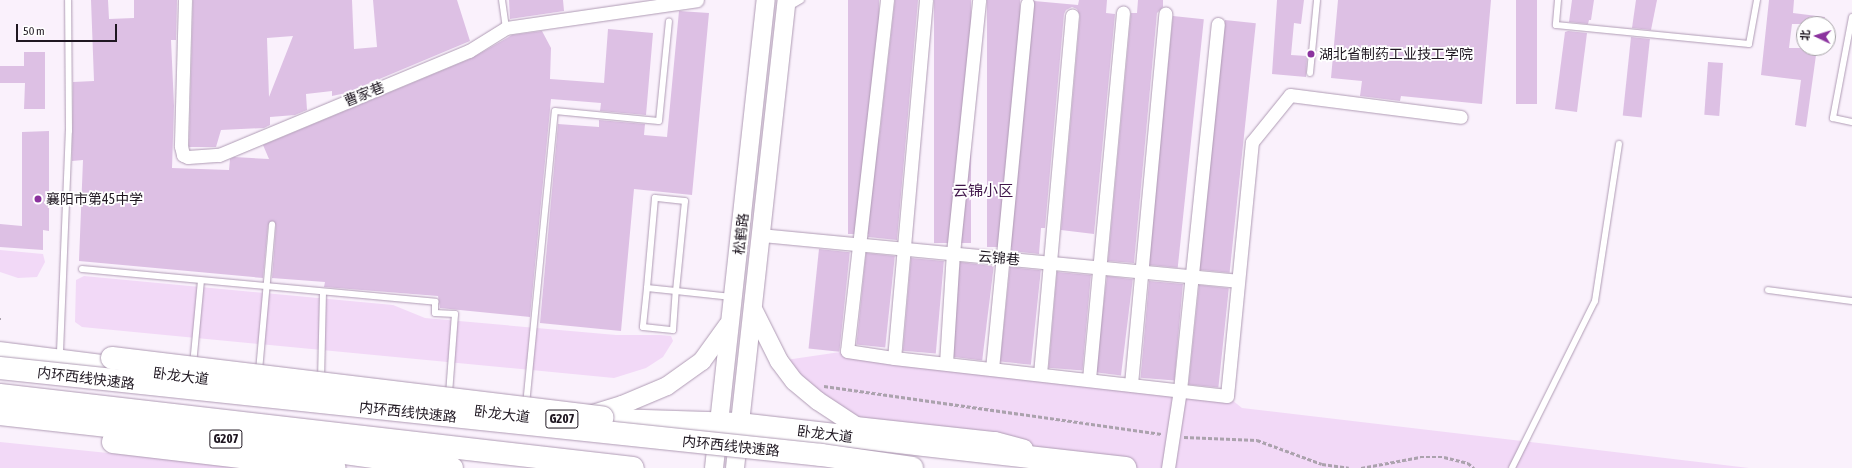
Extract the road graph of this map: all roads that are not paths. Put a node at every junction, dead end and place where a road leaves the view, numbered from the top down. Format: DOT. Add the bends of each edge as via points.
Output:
graph roads {
  1 [pos="68,0"];
  2 [pos="185,0"];
  3 [pos="502,0"];
  4 [pos="697,0"];
  5 [pos="766,0"];
  6 [pos="801,0"];
  7 [pos="887,0"];
  8 [pos="926,0"];
  9 [pos="979,0"];
  10 [pos="1317,0"];
  11 [pos="1558,0"];
  12 [pos="1757,0"];
  13 [pos="786,4"];
  14 [pos="1027,4"];
  15 [pos="1123,12"];
  16 [pos="1165,14"];
  17 [pos="1072,15"];
  18 [pos="1852,17"];
  19 [pos="669,21"];
  20 [pos="1218,24"];
  21 [pos="506,28"];
  22 [pos="1310,73"];
  23 [pos="1461,117"];
  24 [pos="1852,122"];
  25 [pos="1619,144"];
  26 [pos="272,225"];
  27 [pos="761,235"];
  28 [pos="860,244"];
  29 [pos="904,248"];
  30 [pos="953,253"];
  31 [pos="1004,258"];
  32 [pos="1048,262"];
  33 [pos="1099,267"];
  34 [pos="82,269"];
  35 [pos="1141,271"];
  36 [pos="1191,276"];
  37 [pos="1236,280"];
  38 [pos="201,281"];
  39 [pos="266,287"];
  40 [pos="647,288"];
  41 [pos="1768,290"];
  42 [pos="676,291"];
  43 [pos="323,292"];
  44 [pos="734,297"];
  45 [pos="1852,301"];
  46 [pos="753,309"];
  47 [pos="731,321"];
  48 [pos="0,348"];
  49 [pos="60,352"];
  50 [pos="0,353"];
  51 [pos="894,358"];
  52 [pos="946,364"];
  53 [pos="0,368"];
  54 [pos="992,369"];
  55 [pos="1040,374"];
  56 [pos="192,377"];
  57 [pos="1089,379"];
  58 [pos="258,380"];
  59 [pos="1131,384"];
  60 [pos="1180,390"];
  61 [pos="321,393"];
  62 [pos="0,395"];
  63 [pos="448,408"];
  64 [pos="0,414"];
  65 [pos="532,417"];
  66 [pos="0,418"];
  67 [pos="718,423"];
  68 [pos="739,424"];
  69 [pos="821,455"];
  70 [pos="400,459"];
  71 [pos="1069,462"];
  72 [pos="334,468"];
  73 [pos="420,468"];
  74 [pos="452,468"];
  75 [pos="633,468"];
  76 [pos="714,468"];
  77 [pos="735,468"];
  78 [pos="912,468"];
  79 [pos="1126,468"];
  80 [pos="1168,468"];
  81 [pos="1512,468"];
  1 -- 49 [label="lane" via="69,131"];
  2 -- 21 [label="street, 曹家巷" via="181,146 182,155 188,157 219,155 468,51"];
  3 -- 21 [label="lane"];
  4 -- 21 [label="street, 曹家巷"];
  5 -- 44 [label="main road, 松鹤路"];
  6 -- 13 [label="lane"];
  7 -- 28 [label="street"];
  8 -- 29 [label="street"];
  9 -- 30 [label="street"];
  10 -- 22 [label="lane"];
  11 -- 12 [label="lane" via="1556,25 1748,44"];
  13 -- 27 [label="main road, 松鹤路"];
  14 -- 31 [label="street"];
  15 -- 33 [label="street"];
  16 -- 35 [label="street"];
  17 -- 32 [label="street"];
  18 -- 24 [label="lane" via="1833,118"];
  19 -- 65 [label="lane" via="659,121 555,111"];
  20 -- 36 [label="street"];
  23 -- 37 [label="street" via="1290,94 1252,142"];
  25 -- 81 [label="lane" via="1595,301"];
  26 -- 39 [label="lane"];
  27 -- 28 [label="street, 云锦巷"];
  27 -- 46 [label="main road, 松鹤路"];
  28 -- 29 [label="street, 云锦巷"];
  28 -- 51 [label="street" via="847,351"];
  29 -- 30 [label="street, 云锦巷"];
  29 -- 51 [label="street"];
  30 -- 31 [label="street, 云锦巷"];
  30 -- 52 [label="street"];
  31 -- 32 [label="street, 云锦巷"];
  31 -- 54 [label="street"];
  32 -- 33 [label="street, 云锦巷"];
  32 -- 55 [label="street"];
  33 -- 35 [label="street, 云锦巷"];
  33 -- 57 [label="street"];
  34 -- 38 [label="lane"];
  35 -- 36 [label="street, 云锦巷"];
  35 -- 59 [label="street"];
  36 -- 37 [label="street, 云锦巷"];
  36 -- 60 [label="street"];
  37 -- 60 [label="street" via="1227,396"];
  38 -- 39 [label="lane"];
  38 -- 56 [label="lane"];
  39 -- 43 [label="lane"];
  39 -- 58 [label="lane"];
  40 -- 42 [label="lane"];
  40 -- 42 [label="lane" via="643,327 673,330"];
  40 -- 42 [label="lane" via="655,198 685,201"];
  41 -- 45 [label="lane"];
  42 -- 44 [label="lane"];
  43 -- 61 [label="lane"];
  43 -- 63 [label="lane" via="435,302 435,313 456,314"];
  44 -- 47 [label="main road, 松鹤路"];
  46 -- 68 [label="main road, 松鹤路"];
  46 -- 71 [label="main road" via="779,361 794,381 818,401 856,426 995,441"];
  47 -- 65 [label="main road" via="702,361 668,386 622,405 571,420"];
  47 -- 67 [label="main road, 松鹤路"];
  48 -- 49 [label="highway"];
  49 -- 58 [label="highway, bridge"];
  50 -- 56 [label="highway, 卧龙大道 / G207"];
  51 -- 52 [label="street"];
  52 -- 54 [label="street"];
  53 -- 69 [label="highway, 内环西线快速路, bridge"];
  54 -- 55 [label="street"];
  55 -- 57 [label="street"];
  56 -- 58 [label="highway, 卧龙大道 / G207"];
  57 -- 59 [label="street"];
  58 -- 61 [label="highway, 卧龙大道 / G207"];
  58 -- 69 [label="highway, bridge" via="604,418 700,444"];
  59 -- 60 [label="street"];
  60 -- 80 [label="street"];
  61 -- 63 [label="highway, 卧龙大道 / G207"];
  62 -- 75 [label="highway, 内环西线快速路"];
  63 -- 65 [label="highway, 卧龙大道 / G207"];
  64 -- 70 [label="highway, G207"];
  65 -- 67 [label="highway, 卧龙大道 / G207"];
  66 -- 72 [label="highway" via="69,435"];
  67 -- 68 [label="highway, 卧龙大道 / G207"];
  67 -- 76 [label="main road, 松鹤路"];
  68 -- 71 [label="highway, 卧龙大道 / G207"];
  68 -- 77 [label="main road, 松鹤路"];
  69 -- 78 [label="highway, 内环西线快速路, bridge"];
  70 -- 73 [label="main road"];
  70 -- 74 [label="highway, G207"];
  71 -- 79 [label="highway, 卧龙大道 / G207"];
}
